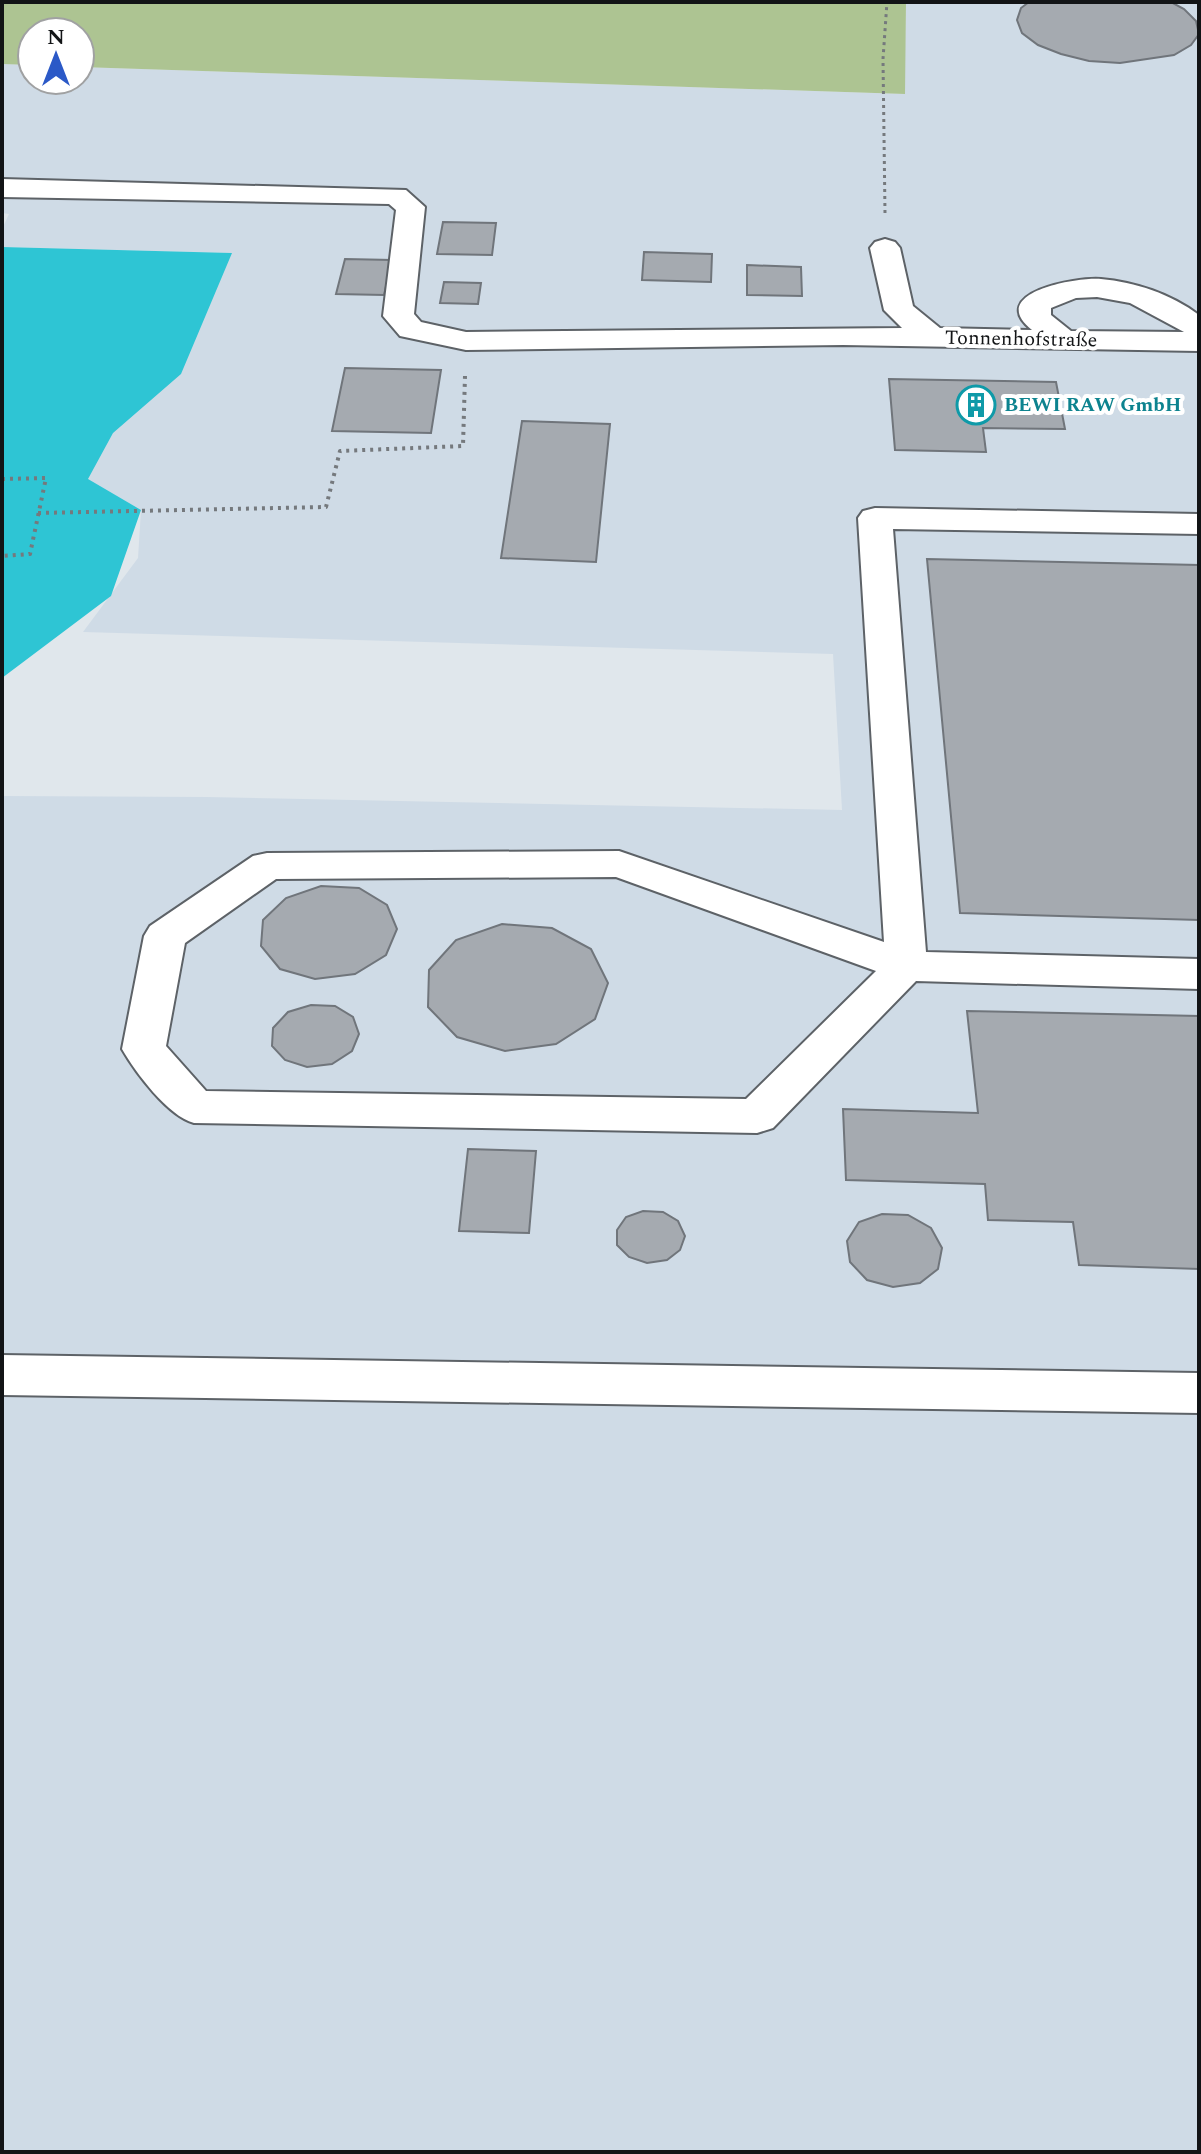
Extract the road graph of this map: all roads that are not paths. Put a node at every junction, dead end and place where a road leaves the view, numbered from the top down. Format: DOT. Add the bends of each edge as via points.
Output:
graph roads {
  1 [pos="2,188"];
  2 [pos="885,248"];
  3 [pos="1199,329"];
  4 [pos="932,337"];
  5 [pos="1064,340"];
  6 [pos="1199,342"];
  7 [pos="1199,524"];
  8 [pos="906,966"];
  9 [pos="1199,974"];
  10 [pos="2,1375"];
  11 [pos="1199,1393"];
  1 -- 4 [label="street, Tonnenhofstraße" via="396,196 411,207 398,316 411,329 466,341"];
  2 -- 4 [label="street" via="899,310"];
  3 -- 5 [label="street" via="1131,293 1090,287 1053,291 1035,304 1036,318"];
  4 -- 5 [label="street, Tonnenhofstraße"];
  5 -- 6 [label="street, Tonnenhofstraße"];
  7 -- 8 [label="street" via="875,518"];
  8 -- 8 [label="street" via="619,864 267,866 165,936 144,1049 194,1107 757,1116"];
  8 -- 9 [label="street"];
  10 -- 11 [label="street"];
}
